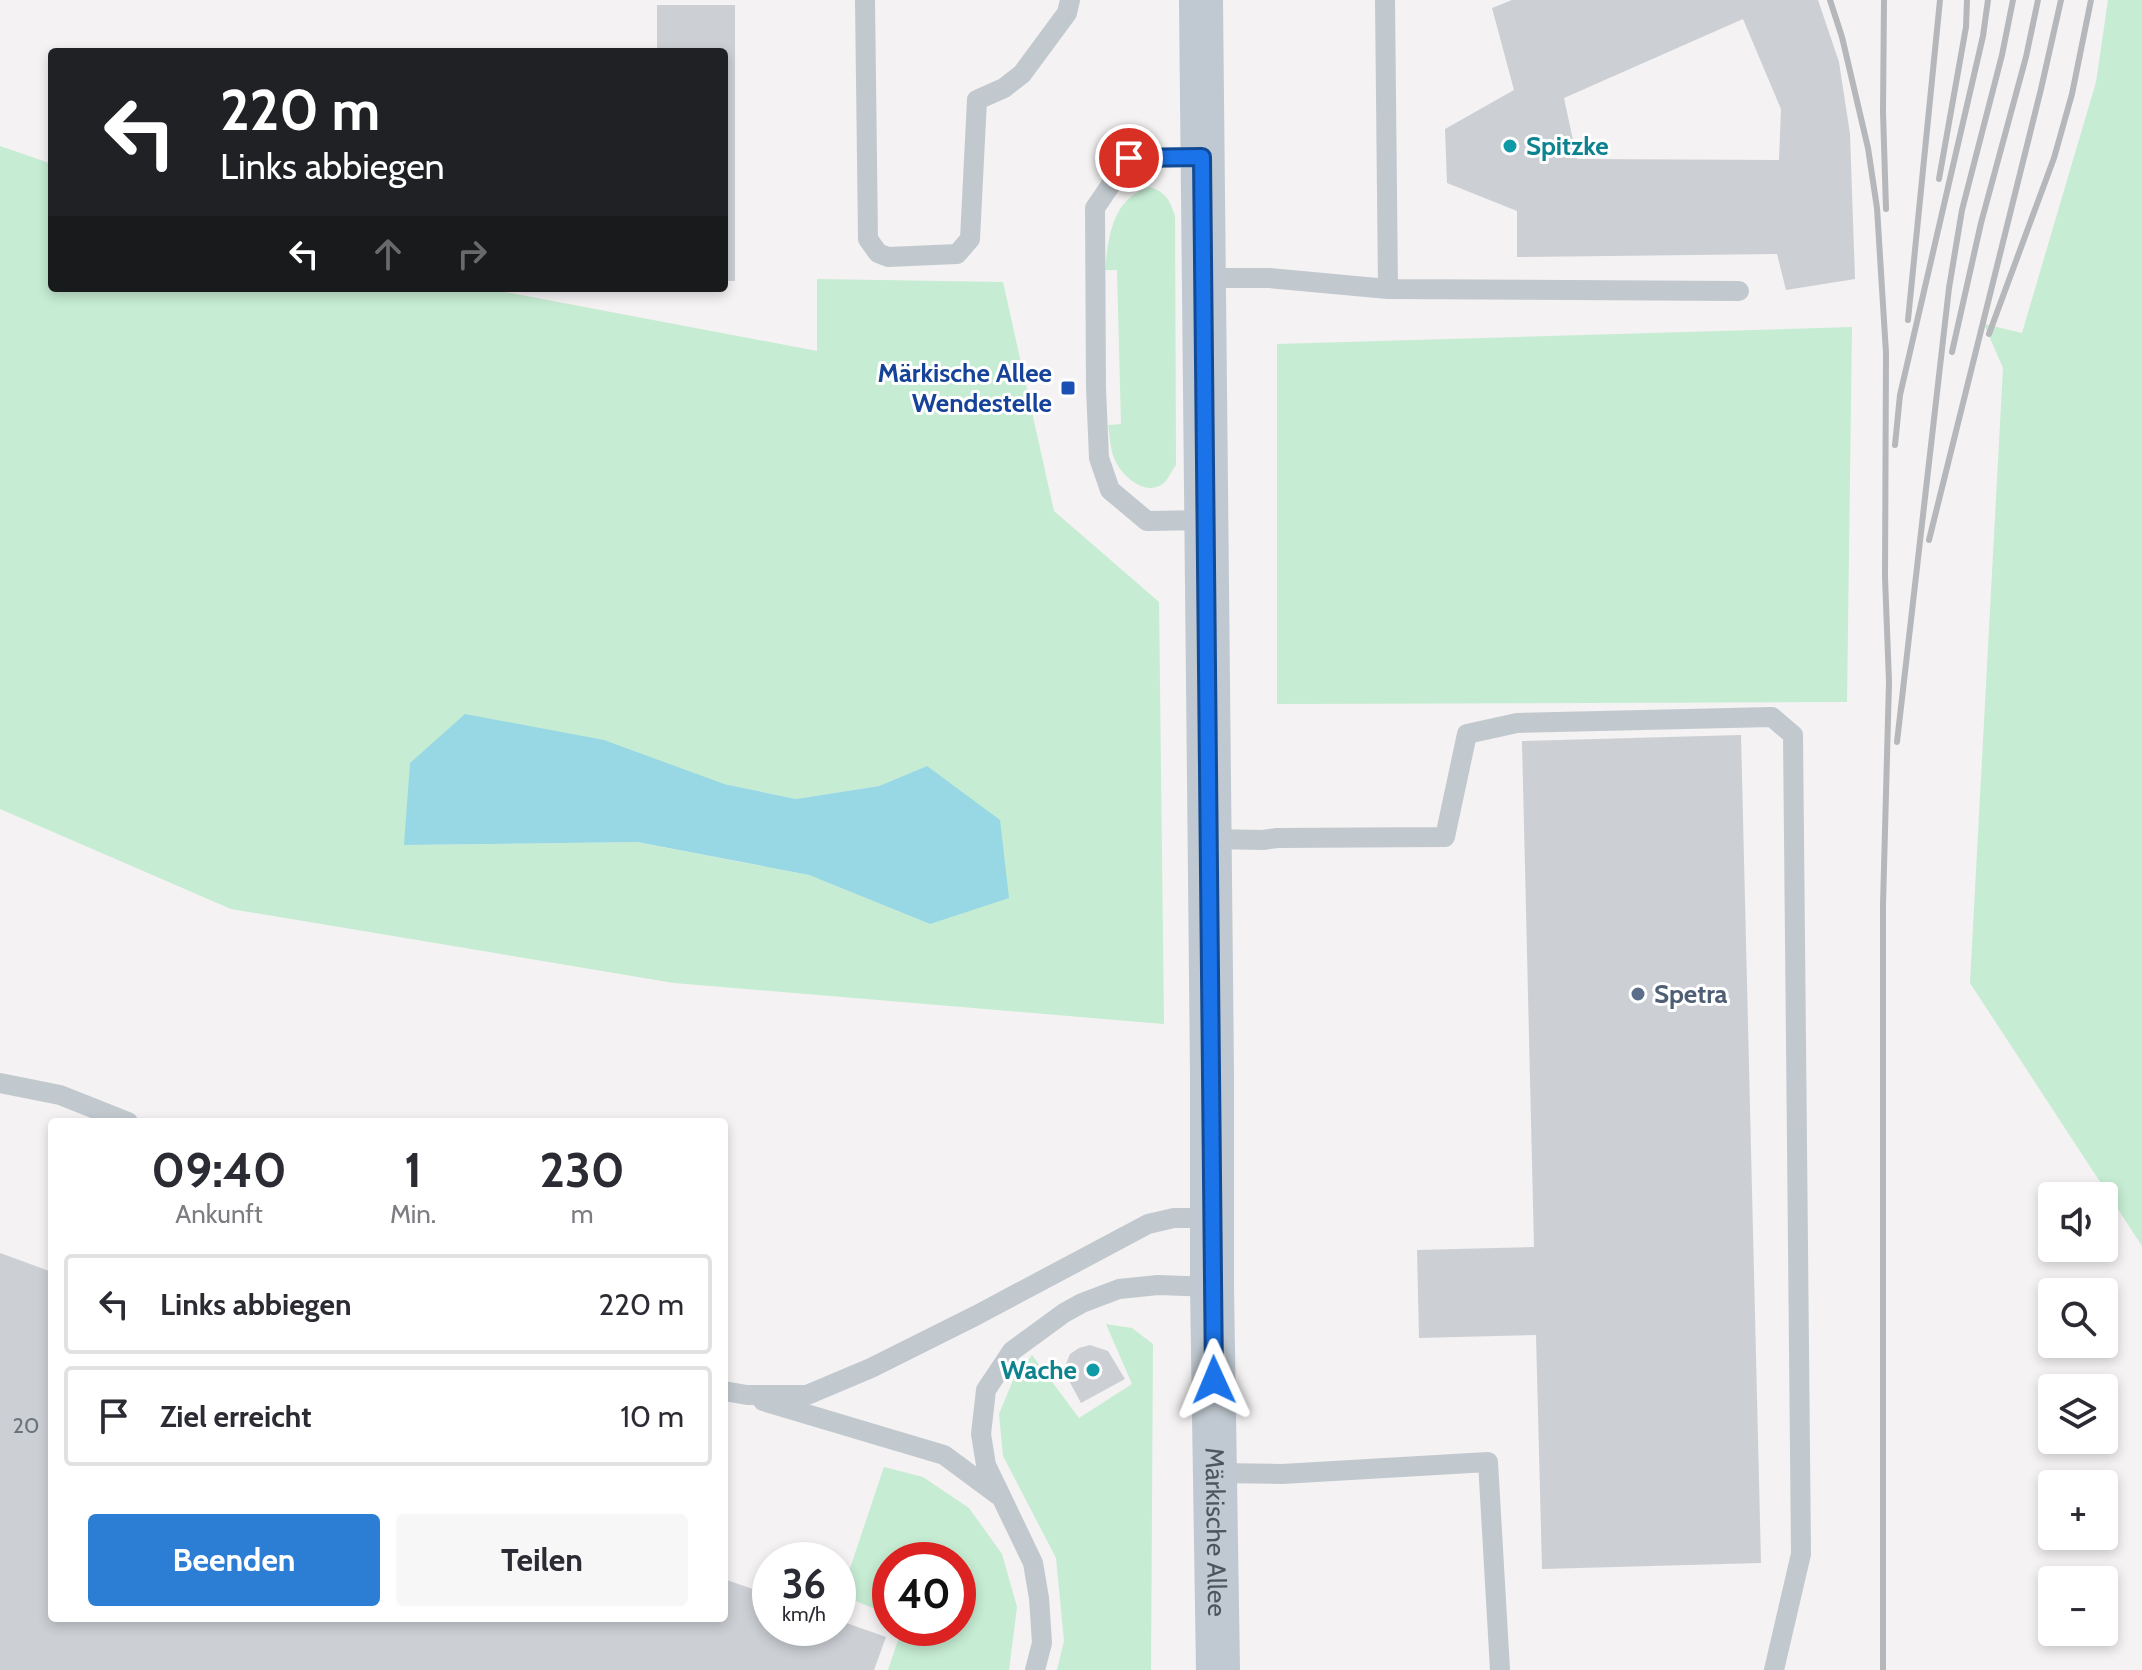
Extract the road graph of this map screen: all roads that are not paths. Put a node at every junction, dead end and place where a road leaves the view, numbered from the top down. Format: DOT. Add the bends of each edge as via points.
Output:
graph roads {
  1 [pos="865,0"];
  2 [pos="1070,0"];
  3 [pos="1201,0"];
  4 [pos="1385,0"];
  5 [pos="1202,157"];
  6 [pos="1205,278"];
  7 [pos="1388,289"];
  8 [pos="1739,291"];
  9 [pos="1207,520"];
  10 [pos="1210,839"];
  11 [pos="0,1083"];
  12 [pos="118,1118"];
  13 [pos="1214,1218"];
  14 [pos="1212,1287"];
  15 [pos="728,1392"];
  16 [pos="747,1395"];
  17 [pos="1215,1473"];
  18 [pos="998,1495"];
  19 [pos="1035,1670"];
  20 [pos="1218,1670"];
  21 [pos="1500,1670"];
  22 [pos="1774,1670"];
  1 -- 2 [label="lane" via="868,239 888,257 957,254 970,239 977,100 1022,74 1067,13"];
  3 -- 5 [label="street, Märkische Allee"];
  4 -- 7 [label="lane"];
  5 -- 6 [label="street, Märkische Allee"];
  5 -- 9 [label="lane" via="1129,158 1095,208 1096,388 1099,458 1110,490 1147,521"];
  6 -- 7 [label="lane"];
  6 -- 9 [label="street, Märkische Allee"];
  7 -- 8 [label="lane"];
  9 -- 10 [label="street, Märkische Allee"];
  10 -- 13 [label="street, Märkische Allee"];
  10 -- 22 [label="lane" via="1445,837 1467,734 1517,723 1772,717 1793,735 1801,1554"];
  11 -- 12 [label="lane" via="60,1095"];
  13 -- 14 [label="street, Märkische Allee"];
  13 -- 16 [label="lane" via="1148,1224 884,1361 807,1395"];
  14 -- 17 [label="street, Märkische Allee"];
  14 -- 18 [label="lane" via="1119,1289 1064,1313 1012,1351 986,1390 981,1434"];
  15 -- 16 [label="lane"];
  16 -- 18 [label="lane" via="944,1455"];
  17 -- 20 [label="street, Märkische Allee"];
  17 -- 21 [label="lane" via="1488,1462"];
  18 -- 19 [label="lane" via="1033,1563 1042,1643"];
}
